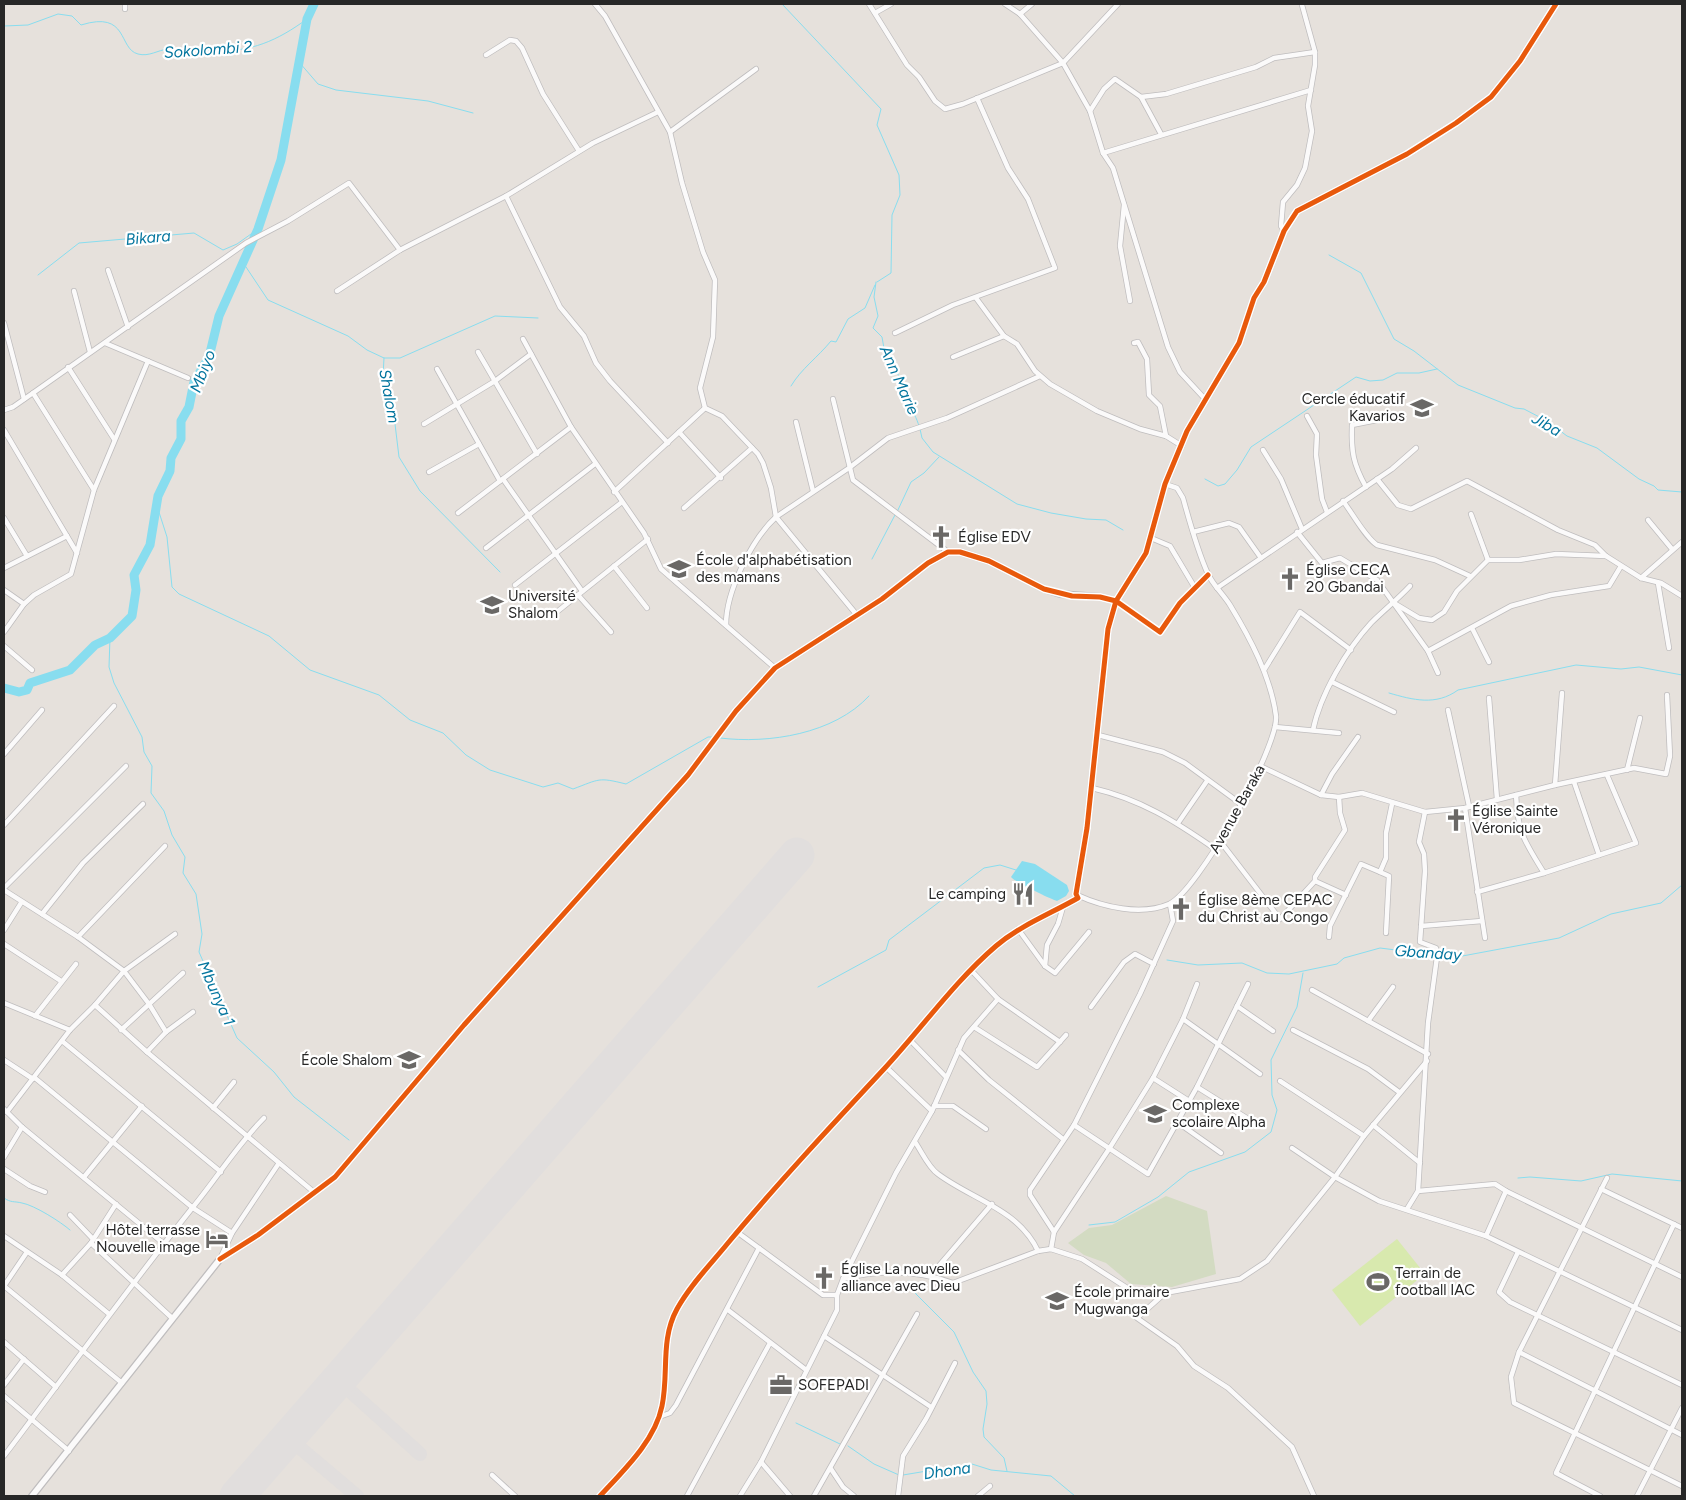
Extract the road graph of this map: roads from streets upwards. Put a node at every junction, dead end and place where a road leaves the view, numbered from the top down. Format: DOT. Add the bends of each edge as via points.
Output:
graph roads {
  1 [pos="595,4"];
  2 [pos="869,4"];
  3 [pos="891,4"];
  4 [pos="1006,4"];
  5 [pos="1032,4"];
  6 [pos="1118,4"];
  7 [pos="1556,4"];
  8 [pos="1302,6"];
  9 [pos="875,13"];
  10 [pos="1020,14"];
  11 [pos="1315,52"];
  12 [pos="486,55"];
  13 [pos="1063,63"];
  14 [pos="756,69"];
  15 [pos="1311,90"];
  16 [pos="1141,97"];
  17 [pos="977,98"];
  18 [pos="1090,111"];
  19 [pos="658,112"];
  20 [pos="670,132"];
  21 [pos="1161,134"];
  22 [pos="579,151"];
  23 [pos="1103,153"];
  24 [pos="506,196"];
  25 [pos="1124,202"];
  26 [pos="1284,231"];
  27 [pos="400,250"];
  28 [pos="108,270"];
  29 [pos="74,291"];
  30 [pos="337,291"];
  31 [pos="976,298"];
  32 [pos="1130,301"];
  33 [pos="4,323"];
  34 [pos="128,326"];
  35 [pos="895,333"];
  36 [pos="1004,336"];
  37 [pos="523,339"];
  38 [pos="1134,342"];
  39 [pos="105,343"];
  40 [pos="90,352"];
  41 [pos="478,352"];
  42 [pos="532,354"];
  43 [pos="953,357"];
  44 [pos="148,361"];
  45 [pos="68,367"];
  46 [pos="437,369"];
  47 [pos="1040,376"];
  48 [pos="188,378"];
  49 [pos="495,381"];
  50 [pos="33,393"];
  51 [pos="24,399"];
  52 [pos="1205,399"];
  53 [pos="833,400"];
  54 [pos="457,406"];
  55 [pos="705,408"];
  56 [pos="4,410"];
  57 [pos="1307,416"];
  58 [pos="1377,420"];
  59 [pos="796,422"];
  60 [pos="424,424"];
  61 [pos="571,427"];
  62 [pos="4,430"];
  63 [pos="679,432"];
  64 [pos="1166,436"];
  65 [pos="114,439"];
  66 [pos="668,443"];
  67 [pos="479,444"];
  68 [pos="1182,446"];
  69 [pos="752,448"];
  70 [pos="1416,448"];
  71 [pos="1263,450"];
  72 [pos="536,454"];
  73 [pos="596,464"];
  74 [pos="850,468"];
  75 [pos="429,472"];
  76 [pos="721,478"];
  77 [pos="1377,479"];
  78 [pos="502,480"];
  79 [pos="1165,484"];
  80 [pos="1366,486"];
  81 [pos="94,490"];
  82 [pos="813,491"];
  83 [pos="614,492"];
  84 [pos="1343,501"];
  85 [pos="622,502"];
  86 [pos="684,508"];
  87 [pos="1327,512"];
  88 [pos="458,513"];
  89 [pos="1471,514"];
  90 [pos="528,516"];
  91 [pos="776,517"];
  92 [pos="4,518"];
  93 [pos="1648,520"];
  94 [pos="1302,529"];
  95 [pos="1193,532"];
  96 [pos="1297,532"];
  97 [pos="67,536"];
  98 [pos="1150,538"];
  99 [pos="648,539"];
  100 [pos="1682,542"];
  101 [pos="486,548"];
  102 [pos="1672,550"];
  103 [pos="948,552"];
  104 [pos="77,554"];
  105 [pos="555,554"];
  106 [pos="27,556"];
  107 [pos="1606,556"];
  108 [pos="1261,558"];
  109 [pos="1488,560"];
  110 [pos="614,566"];
  111 [pos="1621,566"];
  112 [pos="4,568"];
  113 [pos="1208,575"];
  114 [pos="1470,576"];
  115 [pos="1641,578"];
  116 [pos="1658,583"];
  117 [pos="515,585"];
  118 [pos="1410,586"];
  119 [pos="1195,588"];
  120 [pos="1217,588"];
  121 [pos="4,590"];
  122 [pos="582,591"];
  123 [pos="578,595"];
  124 [pos="1682,596"];
  125 [pos="1116,601"];
  126 [pos="1394,603"];
  127 [pos="24,604"];
  128 [pos="647,608"];
  129 [pos="856,614"];
  130 [pos="553,615"];
  131 [pos="726,626"];
  132 [pos="1472,628"];
  133 [pos="4,632"];
  134 [pos="611,632"];
  135 [pos="4,646"];
  136 [pos="1669,648"];
  137 [pos="1351,650"];
  138 [pos="1428,651"];
  139 [pos="1489,662"];
  140 [pos="775,668"];
  141 [pos="32,670"];
  142 [pos="1264,670"];
  143 [pos="1438,673"];
  144 [pos="1332,682"];
  145 [pos="1562,693"];
  146 [pos="1668,695"];
  147 [pos="1489,698"];
  148 [pos="114,706"];
  149 [pos="42,710"];
  150 [pos="1448,710"];
  151 [pos="1394,712"];
  152 [pos="1640,718"];
  153 [pos="1275,727"];
  154 [pos="1312,730"];
  155 [pos="1340,733"];
  156 [pos="1098,735"];
  157 [pos="1358,737"];
  158 [pos="4,754"];
  159 [pos="126,766"];
  160 [pos="1262,767"];
  161 [pos="1626,770"];
  162 [pos="1607,775"];
  163 [pos="1207,780"];
  164 [pos="1574,782"];
  165 [pos="1555,785"];
  166 [pos="1092,788"];
  167 [pos="1321,795"];
  168 [pos="1516,795"];
  169 [pos="1339,797"];
  170 [pos="1497,799"];
  171 [pos="143,804"];
  172 [pos="1241,804"];
  173 [pos="1392,804"];
  174 [pos="1467,807"];
  175 [pos="1425,812"];
  176 [pos="1178,823"];
  177 [pos="4,825"];
  178 [pos="1220,841"];
  179 [pos="164,846"];
  180 [pos="1215,848"];
  181 [pos="1599,855"];
  182 [pos="1380,872"];
  183 [pos="1544,873"];
  184 [pos="1315,881"];
  185 [pos="4,889"];
  186 [pos="1478,892"];
  187 [pos="1076,894"];
  188 [pos="1346,895"];
  189 [pos="21,903"];
  190 [pos="1170,904"];
  191 [pos="1063,907"];
  192 [pos="42,914"];
  193 [pos="1482,922"];
  194 [pos="1421,926"];
  195 [pos="1018,929"];
  196 [pos="4,930"];
  197 [pos="1090,932"];
  198 [pos="1386,933"];
  199 [pos="174,934"];
  200 [pos="78,937"];
  201 [pos="1329,937"];
  202 [pos="1485,938"];
  203 [pos="4,944"];
  204 [pos="76,964"];
  205 [pos="1154,964"];
  206 [pos="1045,966"];
  207 [pos="971,970"];
  208 [pos="124,971"];
  209 [pos="183,973"];
  210 [pos="61,981"];
  211 [pos="1197,984"];
  212 [pos="1248,984"];
  213 [pos="1393,986"];
  214 [pos="1312,990"];
  215 [pos="998,999"];
  216 [pos="4,1003"];
  217 [pos="149,1004"];
  218 [pos="95,1005"];
  219 [pos="1237,1006"];
  220 [pos="1092,1007"];
  221 [pos="193,1012"];
  222 [pos="35,1016"];
  223 [pos="1183,1019"];
  224 [pos="1368,1021"];
  225 [pos="974,1027"];
  226 [pos="70,1030"];
  227 [pos="121,1030"];
  228 [pos="1293,1030"];
  229 [pos="1272,1031"];
  230 [pos="166,1032"];
  231 [pos="1066,1035"];
  232 [pos="909,1039"];
  233 [pos="62,1041"];
  234 [pos="1060,1042"];
  235 [pos="1218,1044"];
  236 [pos="958,1050"];
  237 [pos="147,1052"];
  238 [pos="1428,1054"];
  239 [pos="4,1060"];
  240 [pos="1427,1060"];
  241 [pos="886,1067"];
  242 [pos="1260,1074"];
  243 [pos="946,1078"];
  244 [pos="1153,1078"];
  245 [pos="34,1079"];
  246 [pos="1280,1081"];
  247 [pos="234,1082"];
  248 [pos="1197,1086"];
  249 [pos="1399,1092"];
  250 [pos="1189,1101"];
  251 [pos="142,1106"];
  252 [pos="213,1108"];
  253 [pos="933,1109"];
  254 [pos="5,1110"];
  255 [pos="264,1118"];
  256 [pos="1178,1122"];
  257 [pos="1253,1122"];
  258 [pos="1074,1125"];
  259 [pos="1373,1125"];
  260 [pos="22,1128"];
  261 [pos="986,1129"];
  262 [pos="247,1135"];
  263 [pos="1364,1136"];
  264 [pos="1064,1139"];
  265 [pos="114,1142"];
  266 [pos="916,1142"];
  267 [pos="1292,1148"];
  268 [pos="1109,1149"];
  269 [pos="1220,1153"];
  270 [pos="4,1157"];
  271 [pos="279,1163"];
  272 [pos="1420,1163"];
  273 [pos="4,1169"];
  274 [pos="221,1172"];
  275 [pos="84,1177"];
  276 [pos="1335,1177"];
  277 [pos="1607,1178"];
  278 [pos="1602,1189"];
  279 [pos="1418,1190"];
  280 [pos="1506,1191"];
  281 [pos="45,1192"];
  282 [pos="315,1193"];
  283 [pos="116,1204"];
  284 [pos="992,1204"];
  285 [pos="193,1208"];
  286 [pos="1407,1209"];
  287 [pos="70,1215"];
  288 [pos="1674,1224"];
  289 [pos="1582,1228"];
  290 [pos="1682,1228"];
  291 [pos="737,1232"];
  292 [pos="1054,1232"];
  293 [pos="232,1233"];
  294 [pos="4,1236"];
  295 [pos="1486,1236"];
  296 [pos="92,1241"];
  297 [pos="163,1243"];
  298 [pos="759,1248"];
  299 [pos="1052,1249"];
  300 [pos="1038,1251"];
  301 [pos="28,1252"];
  302 [pos="1518,1252"];
  303 [pos="220,1259"];
  304 [pos="1655,1265"];
  305 [pos="1560,1272"];
  306 [pos="62,1275"];
  307 [pos="931,1275"];
  308 [pos="1682,1277"];
  309 [pos="842,1279"];
  310 [pos="134,1284"];
  311 [pos="4,1286"];
  312 [pos="1166,1293"];
  313 [pos="837,1295"];
  314 [pos="1634,1307"];
  315 [pos="728,1310"];
  316 [pos="109,1314"];
  317 [pos="917,1314"];
  318 [pos="1538,1315"];
  319 [pos="172,1318"];
  320 [pos="1682,1330"];
  321 [pos="824,1336"];
  322 [pos="4,1342"];
  323 [pos="770,1343"];
  324 [pos="83,1351"];
  325 [pos="1519,1352"];
  326 [pos="1614,1352"];
  327 [pos="24,1359"];
  328 [pos="955,1363"];
  329 [pos="805,1369"];
  330 [pos="882,1375"];
  331 [pos="122,1383"];
  332 [pos="1682,1385"];
  333 [pos="4,1386"];
  334 [pos="56,1387"];
  335 [pos="1594,1392"];
  336 [pos="4,1396"];
  337 [pos="931,1408"];
  338 [pos="1682,1408"];
  339 [pos="659,1417"];
  340 [pos="32,1420"];
  341 [pos="1671,1429"];
  342 [pos="1575,1433"];
  343 [pos="1682,1435"];
  344 [pos="69,1451"];
  345 [pos="4,1456"];
  346 [pos="761,1462"];
  347 [pos="831,1469"];
  348 [pos="1650,1470"];
  349 [pos="492,1475"];
  350 [pos="990,1486"];
  351 [pos="1682,1486"];
  352 [pos="32,1496"];
  353 [pos="515,1496"];
  354 [pos="601,1496"];
  355 [pos="687,1496"];
  356 [pos="740,1496"];
  357 [pos="790,1496"];
  358 [pos="814,1496"];
  359 [pos="854,1496"];
  360 [pos="898,1496"];
  361 [pos="978,1496"];
  362 [pos="1314,1496"];
  363 [pos="1600,1496"];
  364 [pos="1637,1496"];
  1 -- 19 [label="street" via="606,16"];
  2 -- 9 [label="street"];
  3 -- 9 [label="street"];
  4 -- 10 [label="street"];
  5 -- 10 [label="street"];
  6 -- 13 [label="street"];
  7 -- 26 [label="street" via="1520,61 1491,97 1407,154 1307,204 1297,211"];
  8 -- 11 [label="street"];
  9 -- 17 [label="street" via="906,65 944,109"];
  10 -- 13 [label="street"];
  11 -- 15 [label="street"];
  11 -- 16 [label="street" via="1274,58 1256,67 1166,94"];
  12 -- 22 [label="street" via="510,40 516,41 542,94"];
  13 -- 17 [label="street"];
  13 -- 18 [label="street"];
  14 -- 20 [label="street"];
  15 -- 21 [label="street"];
  15 -- 26 [label="street" via="1308,106 1312,131 1310,146 1305,168 1283,202 1281,226"];
  16 -- 18 [label="street" via="1115,78"];
  16 -- 21 [label="street"];
  17 -- 31 [label="street" via="1008,168 1032,207 1055,268"];
  18 -- 23 [label="street"];
  19 -- 20 [label="street"];
  19 -- 22 [label="street"];
  20 -- 55 [label="street" via="703,252 715,280 712,337 700,388"];
  21 -- 23 [label="street"];
  22 -- 24 [label="street"];
  23 -- 25 [label="street" via="1113,168"];
  24 -- 27 [label="street"];
  24 -- 66 [label="street" via="560,307 584,336 596,363"];
  25 -- 32 [label="street" via="1120,246"];
  25 -- 52 [label="street" via="1168,347 1180,372"];
  26 -- 52 [label="street" via="1264,282 1254,298 1239,343"];
  27 -- 30 [label="street"];
  27 -- 34 [label="street" via="349,183 246,243"];
  28 -- 34 [label="street"];
  29 -- 40 [label="street"];
  31 -- 35 [label="street" via="953,305"];
  31 -- 36 [label="street"];
  33 -- 51 [label="street"];
  34 -- 39 [label="street"];
  36 -- 43 [label="street"];
  36 -- 47 [label="street" via="1017,344"];
  37 -- 42 [label="street"];
  38 -- 64 [label="street" via="1138,342 1147,359 1147,388 1160,406"];
  39 -- 40 [label="street"];
  39 -- 44 [label="street"];
  40 -- 45 [label="street"];
  41 -- 49 [label="street"];
  42 -- 49 [label="street"];
  42 -- 61 [label="street"];
  44 -- 48 [label="street"];
  44 -- 65 [label="street"];
  45 -- 50 [label="street"];
  45 -- 65 [label="street"];
  46 -- 54 [label="street"];
  47 -- 64 [label="street" via="1097,410 1140,429"];
  47 -- 74 [label="street" via="948,418 888,438"];
  49 -- 54 [label="street"];
  49 -- 72 [label="street"];
  50 -- 51 [label="street"];
  50 -- 81 [label="street"];
  51 -- 56 [label="street"];
  52 -- 68 [label="street"];
  53 -- 74 [label="street"];
  54 -- 60 [label="street"];
  54 -- 67 [label="street"];
  55 -- 63 [label="street"];
  55 -- 69 [label="street" via="722,416"];
  57 -- 87 [label="street" via="1317,434 1316,455"];
  58 -- 80 [label="street" via="1352,425 1355,466"];
  59 -- 82 [label="street"];
  61 -- 72 [label="street"];
  61 -- 73 [label="street"];
  62 -- 97 [label="street"];
  63 -- 66 [label="street"];
  63 -- 76 [label="street"];
  64 -- 68 [label="street"];
  65 -- 81 [label="street"];
  66 -- 83 [label="street"];
  67 -- 75 [label="street"];
  67 -- 78 [label="street"];
  68 -- 79 [label="street"];
  69 -- 76 [label="street"];
  69 -- 91 [label="street" via="763,463"];
  70 -- 77 [label="street"];
  71 -- 94 [label="street" via="1282,479"];
  72 -- 78 [label="street"];
  73 -- 83 [label="street"];
  73 -- 90 [label="street"];
  74 -- 82 [label="street"];
  74 -- 103 [label="street" via="853,480"];
  76 -- 86 [label="street"];
  77 -- 80 [label="street"];
  77 -- 107 [label="street" via="1398,505 1411,509 1467,481 1558,530 1595,545"];
  78 -- 88 [label="street"];
  78 -- 90 [label="street"];
  79 -- 95 [label="street, Avenue Baraka" via="1176,488 1183,498"];
  79 -- 98 [label="street"];
  80 -- 84 [label="street"];
  81 -- 104 [label="street"];
  82 -- 91 [label="street"];
  83 -- 85 [label="street"];
  84 -- 87 [label="street"];
  84 -- 114 [label="street" via="1376,546 1435,560"];
  85 -- 99 [label="street"];
  85 -- 105 [label="street"];
  87 -- 94 [label="street"];
  89 -- 109 [label="street"];
  90 -- 101 [label="street"];
  90 -- 105 [label="street"];
  91 -- 129 [label="street"];
  91 -- 131 [label="street" via="767,526 741,572 726,609"];
  92 -- 106 [label="street"];
  93 -- 102 [label="street"];
  94 -- 96 [label="street"];
  95 -- 108 [label="street" via="1229,523 1239,527"];
  95 -- 113 [label="street, Avenue Baraka"];
  96 -- 108 [label="street"];
  96 -- 126 [label="street" via="1322,564 1340,558 1377,580"];
  97 -- 104 [label="street"];
  97 -- 106 [label="street"];
  98 -- 119 [label="street" via="1170,546"];
  98 -- 125 [label="street" via="1146,553"];
  99 -- 110 [label="street"];
  99 -- 131 [label="street" via="661,569"];
  100 -- 102 [label="street"];
  102 -- 115 [label="street"];
  103 -- 125 [label="street" via="960,552 989,561 1060,594"];
  103 -- 129 [label="street"];
  104 -- 127 [label="street" via="71,574"];
  105 -- 117 [label="street"];
  105 -- 122 [label="street"];
  106 -- 112 [label="street"];
  107 -- 109 [label="street" via="1556,554 1519,560"];
  107 -- 111 [label="street"];
  108 -- 120 [label="street"];
  109 -- 114 [label="street"];
  110 -- 122 [label="street"];
  110 -- 128 [label="street"];
  111 -- 115 [label="street"];
  111 -- 132 [label="street" via="1608,586 1554,594 1511,606"];
  113 -- 119 [label="street"];
  113 -- 120 [label="street, Avenue Baraka"];
  114 -- 126 [label="street" via="1444,612 1432,620 1419,618"];
  115 -- 116 [label="street"];
  116 -- 124 [label="street"];
  116 -- 136 [label="street"];
  118 -- 126 [label="street"];
  119 -- 125 [label="street" via="1170,615 1160,632"];
  120 -- 142 [label="street, Avenue Baraka" via="1245,631"];
  121 -- 127 [label="street"];
  122 -- 123 [label="street"];
  123 -- 130 [label="street"];
  123 -- 134 [label="street"];
  125 -- 156 [label="street" via="1108,628"];
  126 -- 137 [label="street" via="1371,624"];
  126 -- 138 [label="street"];
  127 -- 133 [label="street"];
  129 -- 140 [label="street"];
  131 -- 140 [label="street"];
  132 -- 138 [label="street"];
  132 -- 139 [label="street"];
  135 -- 141 [label="street"];
  137 -- 142 [label="street" via="1300,612"];
  137 -- 144 [label="street"];
  138 -- 143 [label="street"];
  140 -- 282 [label="street" via="736,711 688,775 464,1025 335,1177"];
  142 -- 153 [label="street, Avenue Baraka" via="1276,717"];
  144 -- 151 [label="street"];
  144 -- 154 [label="street" via="1317,708"];
  145 -- 165 [label="street"];
  146 -- 161 [label="street" via="1670,756 1666,774 1634,768"];
  147 -- 170 [label="street"];
  148 -- 177 [label="street"];
  149 -- 158 [label="street"];
  150 -- 174 [label="street"];
  152 -- 161 [label="street"];
  153 -- 154 [label="street"];
  153 -- 160 [label="street, Avenue Baraka"];
  154 -- 155 [label="street"];
  156 -- 163 [label="street" via="1163,752 1185,763"];
  156 -- 166 [label="street"];
  157 -- 167 [label="street"];
  159 -- 185 [label="street"];
  160 -- 167 [label="street" via="1296,786"];
  160 -- 172 [label="street, Avenue Baraka"];
  161 -- 162 [label="street"];
  162 -- 164 [label="street"];
  162 -- 181 [label="street" via="1636,842"];
  163 -- 172 [label="street"];
  163 -- 176 [label="street"];
  164 -- 165 [label="street"];
  164 -- 181 [label="street"];
  165 -- 168 [label="street"];
  166 -- 176 [label="street" via="1122,795"];
  166 -- 187 [label="street"];
  167 -- 169 [label="street"];
  168 -- 170 [label="street"];
  168 -- 183 [label="street" via="1522,837"];
  169 -- 173 [label="street" via="1362,793"];
  169 -- 184 [label="street" via="1345,830 1314,876"];
  170 -- 174 [label="street"];
  171 -- 192 [label="street" via="84,862"];
  172 -- 178 [label="street, Avenue Baraka"];
  173 -- 175 [label="street"];
  173 -- 182 [label="street" via="1386,833 1386,858"];
  174 -- 175 [label="street"];
  174 -- 186 [label="street"];
  175 -- 194 [label="street" via="1418,842 1424,854 1426,871"];
  176 -- 180 [label="street"];
  178 -- 180 [label="street, Avenue Baraka"];
  178 -- 184 [label="street" via="1280,919"];
  179 -- 200 [label="street"];
  180 -- 190 [label="street, Avenue Baraka" via="1181,896"];
  181 -- 183 [label="street"];
  182 -- 188 [label="street" via="1362,864"];
  182 -- 198 [label="street" via="1389,876"];
  183 -- 186 [label="street"];
  184 -- 188 [label="street"];
  185 -- 189 [label="street"];
  186 -- 193 [label="street"];
  187 -- 190 [label="street" via="1117,908 1156,908"];
  187 -- 191 [label="street" via="1078,898"];
  188 -- 201 [label="street" via="1330,926"];
  189 -- 192 [label="street"];
  189 -- 196 [label="street"];
  190 -- 205 [label="street" via="1173,921"];
  191 -- 195 [label="street"];
  191 -- 206 [label="street" via="1047,945"];
  192 -- 200 [label="street"];
  193 -- 194 [label="street"];
  193 -- 202 [label="street"];
  194 -- 238 [label="street" via="1420,942 1436,948 1437,955 1428,1023"];
  195 -- 206 [label="street"];
  195 -- 207 [label="street"];
  197 -- 206 [label="street" via="1055,973"];
  199 -- 208 [label="street"];
  200 -- 208 [label="street"];
  203 -- 210 [label="street"];
  204 -- 210 [label="street"];
  205 -- 220 [label="street" via="1135,954 1124,962"];
  205 -- 258 [label="street"];
  207 -- 215 [label="street"];
  207 -- 232 [label="street"];
  208 -- 217 [label="street"];
  208 -- 218 [label="street"];
  209 -- 217 [label="street"];
  210 -- 222 [label="street"];
  211 -- 223 [label="street"];
  212 -- 219 [label="street"];
  213 -- 224 [label="street"];
  214 -- 224 [label="street"];
  215 -- 225 [label="street"];
  215 -- 234 [label="street"];
  216 -- 222 [label="street"];
  217 -- 227 [label="street"];
  217 -- 230 [label="street"];
  218 -- 226 [label="street"];
  218 -- 227 [label="street"];
  219 -- 229 [label="street"];
  219 -- 235 [label="street"];
  221 -- 230 [label="street"];
  222 -- 226 [label="street"];
  223 -- 235 [label="street"];
  223 -- 244 [label="street"];
  224 -- 238 [label="street"];
  225 -- 234 [label="street" via="1037,1067"];
  225 -- 236 [label="street"];
  226 -- 233 [label="street"];
  227 -- 237 [label="street"];
  228 -- 249 [label="street" via="1368,1069"];
  230 -- 237 [label="street"];
  231 -- 234 [label="street"];
  232 -- 241 [label="street"];
  232 -- 243 [label="street"];
  233 -- 245 [label="street"];
  233 -- 251 [label="street"];
  235 -- 242 [label="street"];
  235 -- 248 [label="street"];
  236 -- 243 [label="street"];
  236 -- 264 [label="street" via="989,1080"];
  237 -- 252 [label="street"];
  238 -- 240 [label="street"];
  239 -- 245 [label="street"];
  240 -- 249 [label="street"];
  240 -- 272 [label="street"];
  241 -- 253 [label="street"];
  241 -- 291 [label="street" via="809,1148"];
  243 -- 253 [label="street"];
  244 -- 250 [label="street"];
  244 -- 268 [label="street"];
  245 -- 254 [label="street"];
  245 -- 265 [label="street"];
  246 -- 263 [label="street"];
  247 -- 252 [label="street"];
  248 -- 250 [label="street"];
  248 -- 257 [label="street"];
  249 -- 259 [label="street"];
  250 -- 256 [label="street"];
  251 -- 265 [label="street"];
  251 -- 274 [label="street"];
  252 -- 262 [label="street"];
  253 -- 261 [label="street" via="952,1106"];
  253 -- 266 [label="street"];
  254 -- 260 [label="street"];
  255 -- 262 [label="street"];
  256 -- 268 [label="street" via="1148,1174"];
  256 -- 269 [label="street"];
  258 -- 264 [label="street"];
  258 -- 268 [label="street"];
  259 -- 263 [label="street"];
  259 -- 272 [label="street"];
  260 -- 270 [label="street"];
  260 -- 275 [label="street"];
  262 -- 271 [label="street"];
  262 -- 274 [label="street"];
  263 -- 276 [label="street"];
  264 -- 292 [label="street" via="1030,1190"];
  265 -- 275 [label="street"];
  265 -- 285 [label="street"];
  266 -- 284 [label="street" via="936,1173"];
  266 -- 309 [label="street" via="896,1173"];
  267 -- 276 [label="street"];
  268 -- 292 [label="street"];
  271 -- 282 [label="street"];
  271 -- 293 [label="street"];
  272 -- 279 [label="street"];
  273 -- 281 [label="street"];
  274 -- 285 [label="street"];
  275 -- 283 [label="street"];
  276 -- 286 [label="street" via="1379,1201"];
  276 -- 312 [label="street" via="1267,1261 1256,1270 1240,1279"];
  277 -- 278 [label="street"];
  278 -- 288 [label="street"];
  278 -- 289 [label="street"];
  279 -- 280 [label="street" via="1495,1184"];
  279 -- 286 [label="street"];
  280 -- 289 [label="street"];
  280 -- 295 [label="street"];
  282 -- 303 [label="street"];
  283 -- 296 [label="street"];
  283 -- 297 [label="street"];
  284 -- 300 [label="street" via="1031,1236"];
  284 -- 307 [label="street"];
  285 -- 293 [label="street"];
  285 -- 297 [label="street"];
  286 -- 295 [label="street"];
  287 -- 296 [label="street"];
  288 -- 290 [label="street"];
  288 -- 304 [label="street"];
  289 -- 304 [label="street"];
  289 -- 305 [label="street"];
  291 -- 298 [label="street"];
  291 -- 339 [label="street" via="685,1295 669,1327"];
  292 -- 299 [label="street"];
  293 -- 303 [label="street"];
  294 -- 301 [label="street"];
  295 -- 302 [label="street"];
  296 -- 306 [label="street"];
  296 -- 310 [label="street"];
  297 -- 310 [label="street"];
  298 -- 313 [label="street" via="823,1295"];
  298 -- 315 [label="street"];
  299 -- 300 [label="street"];
  299 -- 312 [label="street" via="1082,1259 1135,1293"];
  300 -- 307 [label="street" via="953,1283"];
  301 -- 306 [label="street"];
  301 -- 311 [label="street"];
  302 -- 305 [label="street"];
  302 -- 318 [label="street" via="1499,1292 1510,1302"];
  303 -- 319 [label="street"];
  304 -- 308 [label="street"];
  304 -- 314 [label="street"];
  305 -- 314 [label="street"];
  305 -- 318 [label="street"];
  306 -- 316 [label="street"];
  307 -- 309 [label="street" via="905,1272"];
  309 -- 313 [label="street"];
  310 -- 316 [label="street"];
  310 -- 319 [label="street"];
  311 -- 324 [label="street"];
  312 -- 362 [label="street" via="1137,1318 1178,1346 1194,1366 1228,1388 1292,1447"];
  313 -- 321 [label="street" via="837,1310"];
  314 -- 320 [label="street"];
  314 -- 326 [label="street"];
  315 -- 323 [label="street"];
  315 -- 339 [label="street" via="676,1405 670,1413"];
  316 -- 324 [label="street"];
  317 -- 330 [label="street"];
  318 -- 325 [label="street"];
  318 -- 326 [label="street"];
  319 -- 331 [label="street"];
  321 -- 329 [label="street"];
  321 -- 330 [label="street"];
  322 -- 327 [label="street"];
  323 -- 329 [label="street"];
  323 -- 355 [label="street"];
  324 -- 331 [label="street"];
  324 -- 334 [label="street"];
  325 -- 335 [label="street"];
  325 -- 342 [label="street" via="1511,1377 1514,1403"];
  326 -- 332 [label="street"];
  326 -- 335 [label="street"];
  327 -- 333 [label="street"];
  327 -- 334 [label="street"];
  328 -- 337 [label="street"];
  329 -- 346 [label="street"];
  330 -- 337 [label="street"];
  330 -- 347 [label="street"];
  331 -- 344 [label="street"];
  334 -- 340 [label="street"];
  335 -- 341 [label="street"];
  335 -- 342 [label="street"];
  336 -- 340 [label="street"];
  337 -- 360 [label="street" via="903,1456"];
  338 -- 341 [label="street"];
  339 -- 354 [label="street" via="649,1436"];
  340 -- 344 [label="street"];
  340 -- 345 [label="street"];
  341 -- 343 [label="street"];
  341 -- 348 [label="street"];
  342 -- 348 [label="street"];
  342 -- 363 [label="street" via="1556,1473"];
  344 -- 352 [label="street"];
  346 -- 356 [label="street"];
  346 -- 357 [label="street"];
  347 -- 358 [label="street"];
  347 -- 359 [label="street" via="843,1487"];
  348 -- 351 [label="street"];
  348 -- 364 [label="street"];
  349 -- 353 [label="street"];
  350 -- 361 [label="street"];
}
